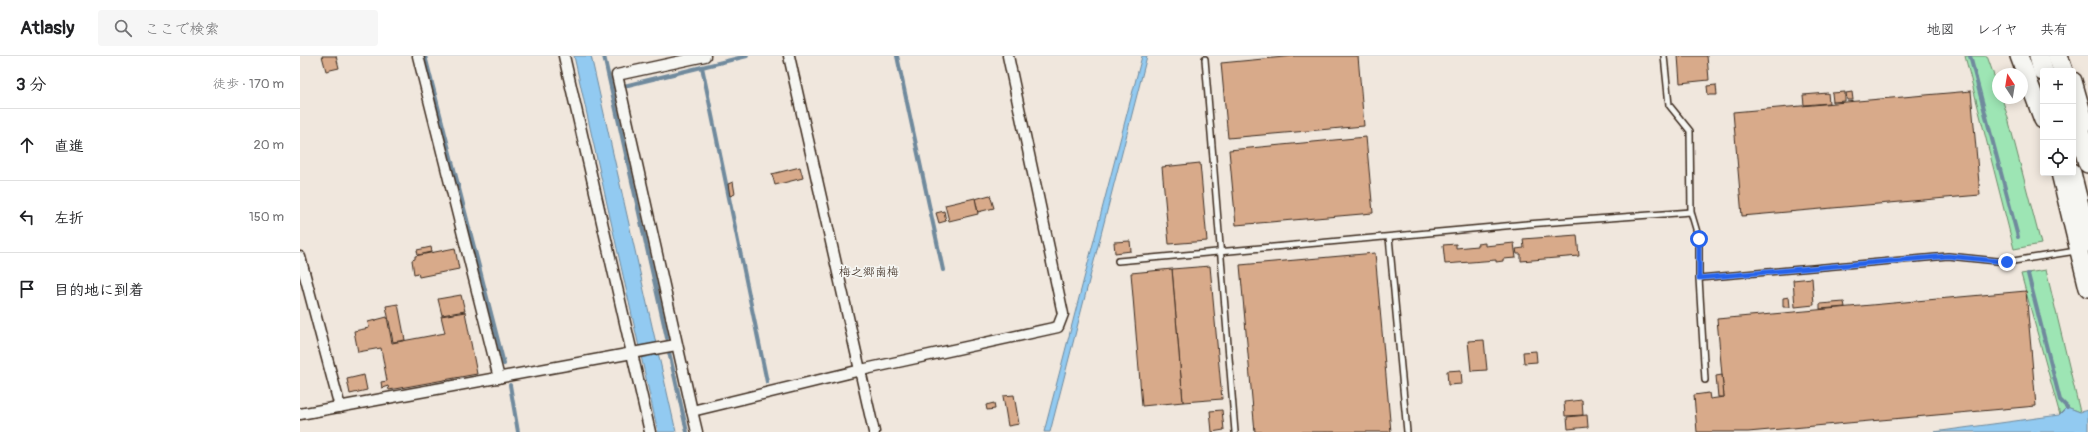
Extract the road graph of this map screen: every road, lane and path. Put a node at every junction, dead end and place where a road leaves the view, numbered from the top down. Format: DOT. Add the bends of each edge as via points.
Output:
graph roads {
  1 [pos="418,56"];
  2 [pos="564,56"];
  3 [pos="789,56"];
  4 [pos="1008,56"];
  5 [pos="1664,56"];
  6 [pos="2019,56"];
  7 [pos="2039,56"];
  8 [pos="2058,56"];
  9 [pos="2066,56"];
  10 [pos="699,57"];
  11 [pos="1205,59"];
  12 [pos="2042,68"];
  13 [pos="2062,68"];
  14 [pos="2069,68"];
  15 [pos="2076,91"];
  16 [pos="2040,112"];
  17 [pos="2076,119"];
  18 [pos="2088,132"];
  19 [pos="2088,163"];
  20 [pos="2061,176"];
  21 [pos="2072,176"];
  22 [pos="1691,212"];
  23 [pos="1389,237"];
  24 [pos="2084,246"];
  25 [pos="1221,252"];
  26 [pos="300,257"];
  27 [pos="1118,261"];
  28 [pos="1699,278"];
  29 [pos="2088,288"];
  30 [pos="676,345"];
  31 [pos="634,353"];
  32 [pos="861,370"];
  33 [pos="499,378"];
  34 [pos="1705,380"];
  35 [pos="340,407"];
  36 [pos="692,411"];
  37 [pos="300,414"];
  38 [pos="650,432"];
  39 [pos="697,432"];
  40 [pos="874,432"];
  41 [pos="1235,432"];
  42 [pos="1407,432"];
  1 -- 33 [label="street"];
  2 -- 31 [label="street"];
  3 -- 32 [label="street"];
  4 -- 32 [label="street" via="1063,314 1058,327"];
  5 -- 22 [label="lane" via="1669,106 1690,131"];
  6 -- 16 [label="highway"];
  7 -- 12 [label="highway"];
  8 -- 13 [label="highway"];
  9 -- 14 [label="highway"];
  10 -- 30 [label="street" via="617,75"];
  11 -- 25 [label="lane"];
  15 -- 18 [label="highway"];
  17 -- 19 [label="highway"];
  20 -- 24 [label="highway"];
  21 -- 24 [label="highway"];
  22 -- 23 [label="lane"];
  22 -- 28 [label="lane" via="1699,239"];
  23 -- 25 [label="lane"];
  23 -- 42 [label="lane"];
  24 -- 28 [label="lane" via="2007,262 1948,256"];
  24 -- 29 [label="highway"];
  25 -- 27 [label="lane"];
  25 -- 41 [label="lane"];
  26 -- 35 [label="street"];
  28 -- 34 [label="lane"];
  30 -- 31 [label="street"];
  30 -- 36 [label="street"];
  31 -- 33 [label="street"];
  31 -- 38 [label="street"];
  32 -- 36 [label="street"];
  32 -- 40 [label="street"];
  33 -- 35 [label="street"];
  35 -- 37 [label="street"];
  36 -- 39 [label="street"];
}
